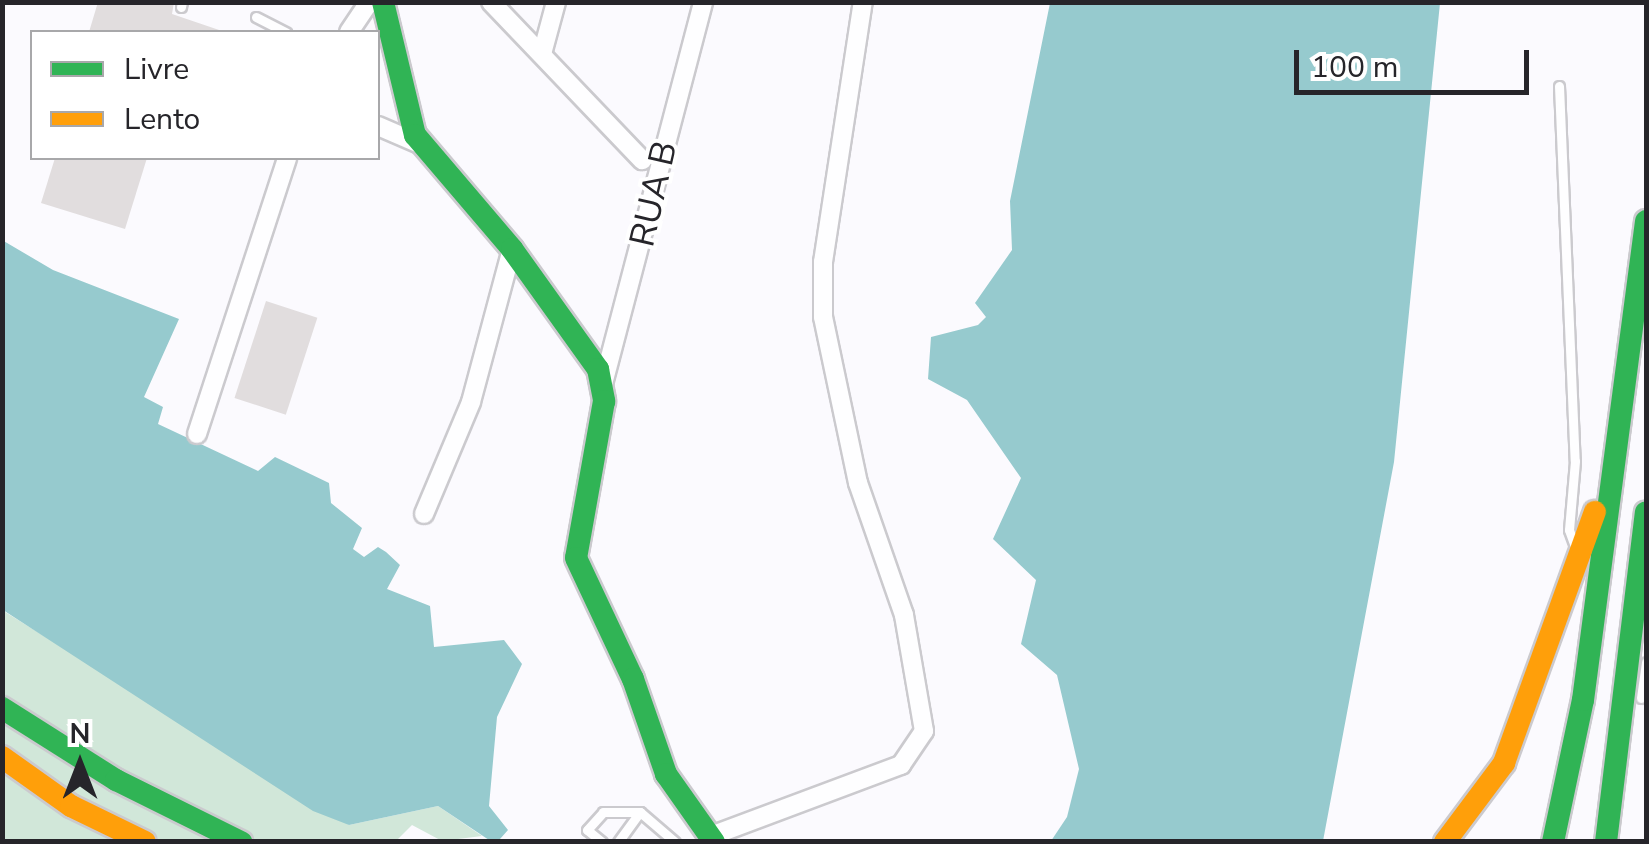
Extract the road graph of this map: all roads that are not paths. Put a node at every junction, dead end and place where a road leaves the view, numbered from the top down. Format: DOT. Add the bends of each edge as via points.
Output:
graph roads {
  1 [pos="369,2"];
  2 [pos="384,2"];
  3 [pos="492,2"];
  4 [pos="556,2"];
  5 [pos="703,2"];
  6 [pos="863,2"];
  7 [pos="256,17"];
  8 [pos="282,30"];
  9 [pos="350,30"];
  10 [pos="542,54"];
  11 [pos="1559,86"];
  12 [pos="380,127"];
  13 [pos="422,145"];
  14 [pos="287,160"];
  15 [pos="642,160"];
  16 [pos="1646,221"];
  17 [pos="512,248"];
  18 [pos="1632,371"];
  19 [pos="603,384"];
  20 [pos="198,434"];
  21 [pos="1646,512"];
  22 [pos="424,514"];
  23 [pos="1582,554"];
  24 [pos="1646,662"];
  25 [pos="1582,700"];
  26 [pos="2,708"];
  27 [pos="1638,712"];
  28 [pos="1633,745"];
  29 [pos="2,757"];
  30 [pos="71,806"];
  31 [pos="640,812"];
  32 [pos="712,839"];
  33 [pos="102,842"];
  34 [pos="145,842"];
  35 [pos="241,842"];
  36 [pos="602,842"];
  37 [pos="618,842"];
  38 [pos="675,842"];
  39 [pos="1445,842"];
  40 [pos="1553,842"];
  41 [pos="1570,842"];
  42 [pos="1607,842"];
  1 -- 9 [label="street"];
  2 -- 13 [label="main road" via="405,112"];
  3 -- 10 [label="street"];
  4 -- 10 [label="street"];
  5 -- 19 [label="street, RUA B"];
  6 -- 32 [label="street" via="828,226 823,317 858,483 904,614 924,731 901,764"];
  7 -- 8 [label="lane"];
  10 -- 15 [label="street"];
  11 -- 23 [label="lane" via="1575,461 1569,530"];
  12 -- 13 [label="street"];
  13 -- 17 [label="main road"];
  14 -- 20 [label="street"];
  16 -- 18 [label="main road"];
  17 -- 19 [label="main road"];
  17 -- 22 [label="street" via="471,402"];
  18 -- 23 [label="main road"];
  18 -- 25 [label="main road"];
  19 -- 32 [label="main road" via="576,558 633,679 666,774"];
  21 -- 42 [label="main road"];
  23 -- 39 [label="main road" via="1504,763"];
  24 -- 27 [label="lane"];
  25 -- 40 [label="main road"];
  25 -- 41 [label="main road"];
  26 -- 35 [label="main road" via="116,780"];
  28 -- 42 [label="lane"];
  29 -- 30 [label="main road"];
  30 -- 33 [label="main road"];
  30 -- 34 [label="main road"];
  31 -- 36 [label="lane" via="603,812 587,830"];
  31 -- 37 [label="lane"];
  31 -- 38 [label="lane"];
}
